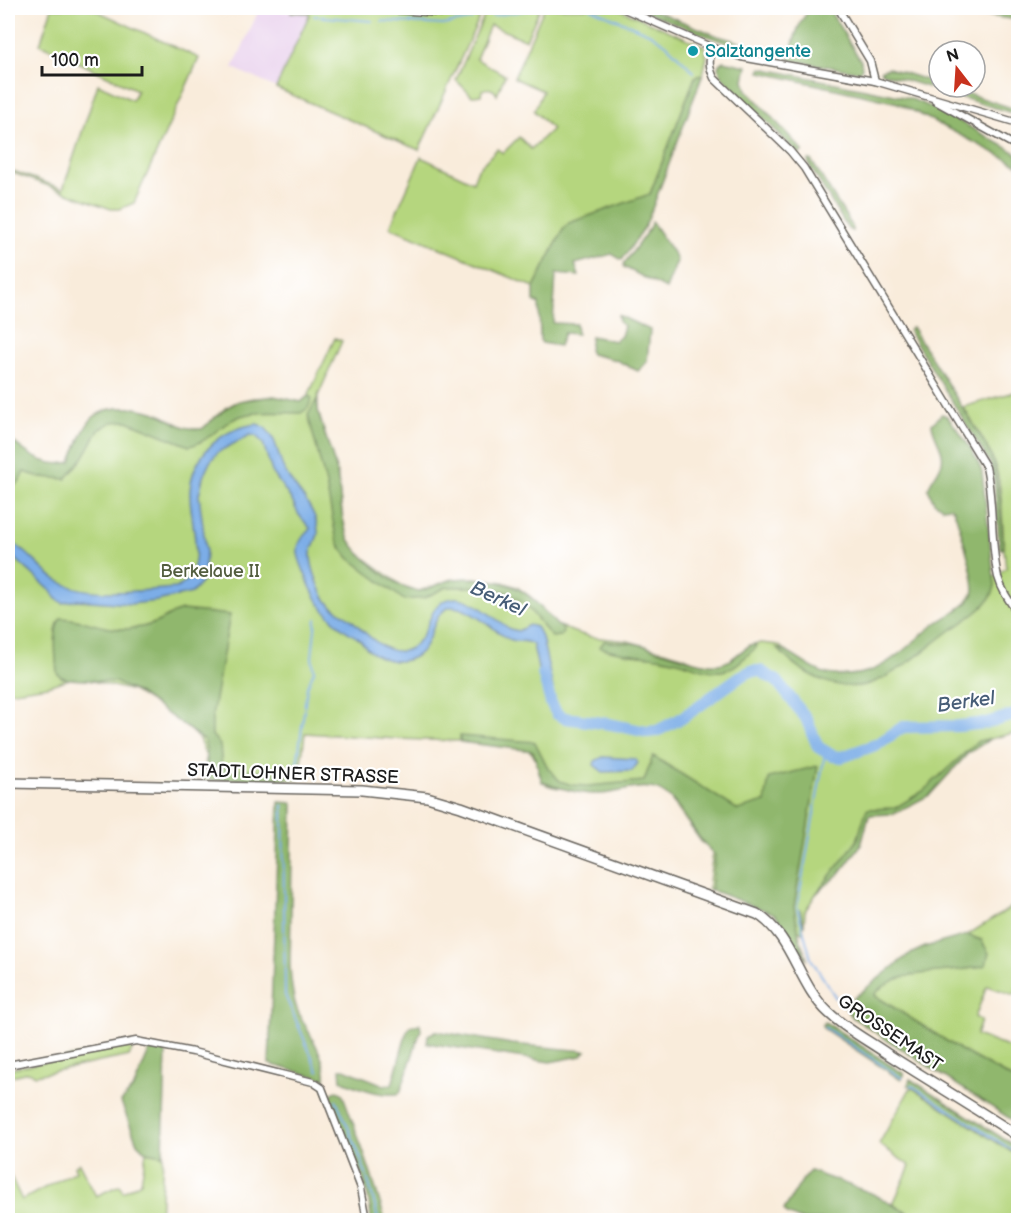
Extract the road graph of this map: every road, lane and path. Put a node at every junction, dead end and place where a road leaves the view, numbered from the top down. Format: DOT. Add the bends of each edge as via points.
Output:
graph roads {
  1 [pos="366,8"];
  2 [pos="486,8"];
  3 [pos="622,8"];
  4 [pos="838,8"];
  5 [pos="713,48"];
  6 [pos="875,81"];
  7 [pos="924,94"];
  8 [pos="1018,123"];
  9 [pos="1018,147"];
  10 [pos="1018,613"];
  11 [pos="8,783"];
  12 [pos="770,922"];
  13 [pos="8,1065"];
  14 [pos="1018,1136"];
  15 [pos="367,1221"];
  1 -- 2 [label="street" via="442,13"];
  3 -- 5 [label="street"];
  4 -- 6 [label="street" via="870,62"];
  5 -- 6 [label="street" via="741,57"];
  5 -- 10 [label="street" via="709,66 714,78 804,168 986,467 999,579"];
  6 -- 7 [label="street"];
  7 -- 8 [label="street"];
  7 -- 9 [label="street"];
  11 -- 12 [label="street, STADTLOHNER STRASSE" via="403,794 461,807 745,909"];
  12 -- 14 [label="street, GROSSEMAST" via="802,979 827,1012"];
  13 -- 15 [label="street" via="136,1041 313,1082 322,1088 352,1161 362,1188"];
}
